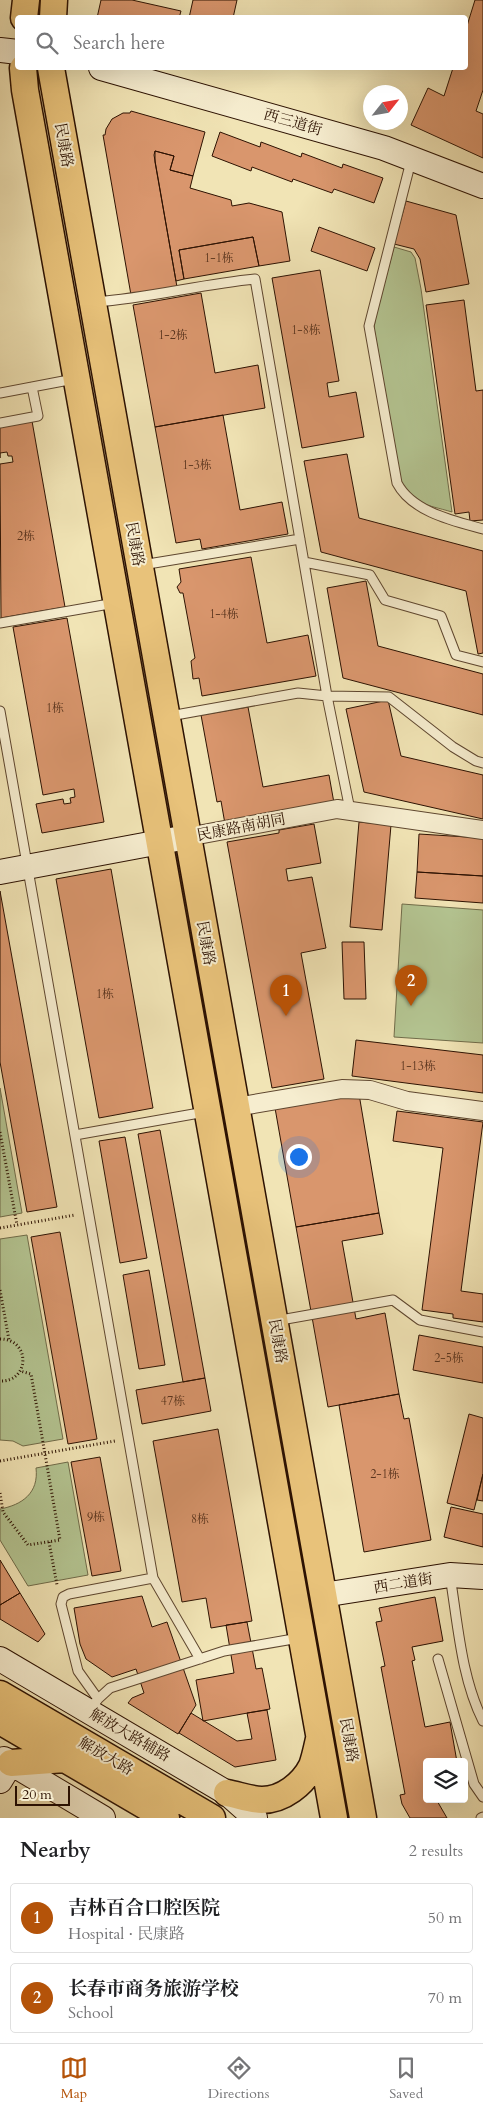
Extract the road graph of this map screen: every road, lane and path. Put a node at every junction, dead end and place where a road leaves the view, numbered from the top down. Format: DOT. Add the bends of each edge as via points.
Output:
graph roads {
  1 [pos="26,0"];
  2 [pos="54,0"];
  3 [pos="24,15"];
  4 [pos="53,15"];
  5 [pos="0,50"];
  6 [pos="15,52"];
  7 [pos="23,70"];
  8 [pos="51,70"];
  9 [pos="108,70"];
  10 [pos="412,158"];
  11 [pos="483,186"];
  12 [pos="92,302"];
  13 [pos="76,379"];
  14 [pos="32,387"];
  15 [pos="0,393"];
  16 [pos="0,423"];
  17 [pos="483,529"];
  18 [pos="300,539"];
  19 [pos="304,562"];
  20 [pos="139,566"];
  21 [pos="117,603"];
  22 [pos="0,624"];
  23 [pos="483,662"];
  24 [pos="327,696"];
  25 [pos="0,711"];
  26 [pos="166,717"];
  27 [pos="483,763"];
  28 [pos="350,810"];
  29 [pos="483,830"];
  30 [pos="188,837"];
  31 [pos="160,842"];
  32 [pos="27,867"];
  33 [pos="0,872"];
  34 [pos="236,1107"];
  35 [pos="483,1111"];
  36 [pos="208,1112"];
  37 [pos="0,1132"];
  38 [pos="74,1135"];
  39 [pos="88,1213"];
  40 [pos="17,1225"];
  41 [pos="0,1228"];
  42 [pos="0,1290"];
  43 [pos="274,1321"];
  44 [pos="483,1332"];
  45 [pos="0,1339"];
  46 [pos="9,1340"];
  47 [pos="20,1371"];
  48 [pos="0,1381"];
  49 [pos="128,1438"];
  50 [pos="45,1453"];
  51 [pos="0,1461"];
  52 [pos="0,1493"];
  53 [pos="49,1542"];
  54 [pos="450,1575"];
  55 [pos="483,1577"];
  56 [pos="153,1578"];
  57 [pos="323,1595"];
  58 [pos="63,1597"];
  59 [pos="302,1638"];
  60 [pos="438,1658"];
  61 [pos="0,1659"];
  62 [pos="200,1659"];
  63 [pos="0,1694"];
  64 [pos="93,1705"];
  65 [pos="0,1721"];
  66 [pos="483,1721"];
  67 [pos="319,1736"];
  68 [pos="65,1758"];
  69 [pos="4,1767"];
  70 [pos="228,1792"];
  71 [pos="483,1797"];
  72 [pos="103,1818"];
  73 [pos="166,1818"];
  74 [pos="212,1818"];
  75 [pos="255,1818"];
  76 [pos="334,1818"];
  77 [pos="363,1818"];
  1 -- 3 [label="main road"];
  2 -- 4 [label="main road"];
  5 -- 6 [label="street"];
  7 -- 13 [label="main road, 民康路"];
  8 -- 12 [label="main road, 民康路"];
  9 -- 10 [label="street, 西三道街"];
  10 -- 11 [label="street, 西三道街"];
  10 -- 17 [label="lane" via="369,326 397,483 416,505"];
  12 -- 18 [label="lane" via="130,300 220,283 255,280"];
  12 -- 20 [label="main road, 民康路"];
  13 -- 14 [label="lane"];
  13 -- 21 [label="main road, 民康路"];
  14 -- 15 [label="lane"];
  14 -- 16 [label="lane" via="38,416"];
  18 -- 19 [label="lane"];
  18 -- 20 [label="lane"];
  19 -- 23 [label="lane" via="370,575 385,600 442,616 456,655"];
  19 -- 24 [label="lane"];
  20 -- 26 [label="main road, 民康路"];
  21 -- 22 [label="lane"];
  21 -- 31 [label="main road, 民康路"];
  24 -- 26 [label="lane" via="298,693"];
  24 -- 27 [label="lane" via="389,697 453,747"];
  24 -- 28 [label="lane"];
  25 -- 32 [label="lane"];
  26 -- 30 [label="main road, 民康路"];
  28 -- 29 [label="street, 民康路南胡同"];
  28 -- 30 [label="street, 民康路南胡同" via="337,809"];
  30 -- 31 [label="street, 民康路南胡同"];
  30 -- 34 [label="main road, 民康路"];
  31 -- 32 [label="street, 民康路南胡同"];
  31 -- 36 [label="main road, 民康路"];
  32 -- 33 [label="street, 民康路南胡同"];
  32 -- 38 [label="lane"];
  34 -- 35 [label="street" via="342,1089 370,1090 407,1100"];
  34 -- 43 [label="main road, 民康路"];
  36 -- 38 [label="lane"];
  36 -- 59 [label="main road, 民康路"];
  37 -- 40 [label="path"];
  38 -- 39 [label="lane"];
  39 -- 40 [label="path"];
  39 -- 49 [label="lane"];
  40 -- 41 [label="path"];
  42 -- 46 [label="path"];
  43 -- 44 [label="lane" via="393,1300 420,1320"];
  43 -- 57 [label="main road, 民康路"];
  45 -- 46 [label="path"];
  46 -- 47 [label="path" via="16,1344 23,1357"];
  47 -- 48 [label="path" via="10,1380"];
  47 -- 50 [label="path" via="31,1374"];
  49 -- 50 [label="path"];
  49 -- 56 [label="lane"];
  50 -- 51 [label="path"];
  50 -- 53 [label="path" via="60,1540"];
  52 -- 53 [label="path" via="3,1512 28,1546"];
  53 -- 58 [label="path" via="56,1584"];
  54 -- 55 [label="street, 西二道街"];
  54 -- 57 [label="street, 西二道街"];
  54 -- 66 [label="lane" via="465,1666"];
  56 -- 58 [label="lane"];
  56 -- 62 [label="lane"];
  57 -- 77 [label="main road, 民康路"];
  58 -- 64 [label="lane" via="61,1604 78,1671"];
  59 -- 62 [label="lane" via="224,1651"];
  59 -- 67 [label="main road, 民康路"];
  60 -- 71 [label="lane" via="474,1784"];
  61 -- 64 [label="street, 解放大路辅路"];
  62 -- 64 [label="lane" via="110,1688"];
  63 -- 74 [label="main road, 解放大路"];
  64 -- 70 [label="street, 解放大路辅路"];
  65 -- 68 [label="main road, 解放大路"];
  67 -- 70 [label="main road" via="313,1764 284,1795 260,1800"];
  67 -- 76 [label="main road, 民康路"];
  68 -- 69 [label="main road"];
  68 -- 73 [label="main road, 解放大路"];
  69 -- 72 [label="street"];
  70 -- 75 [label="street, 解放大路辅路"];
}
